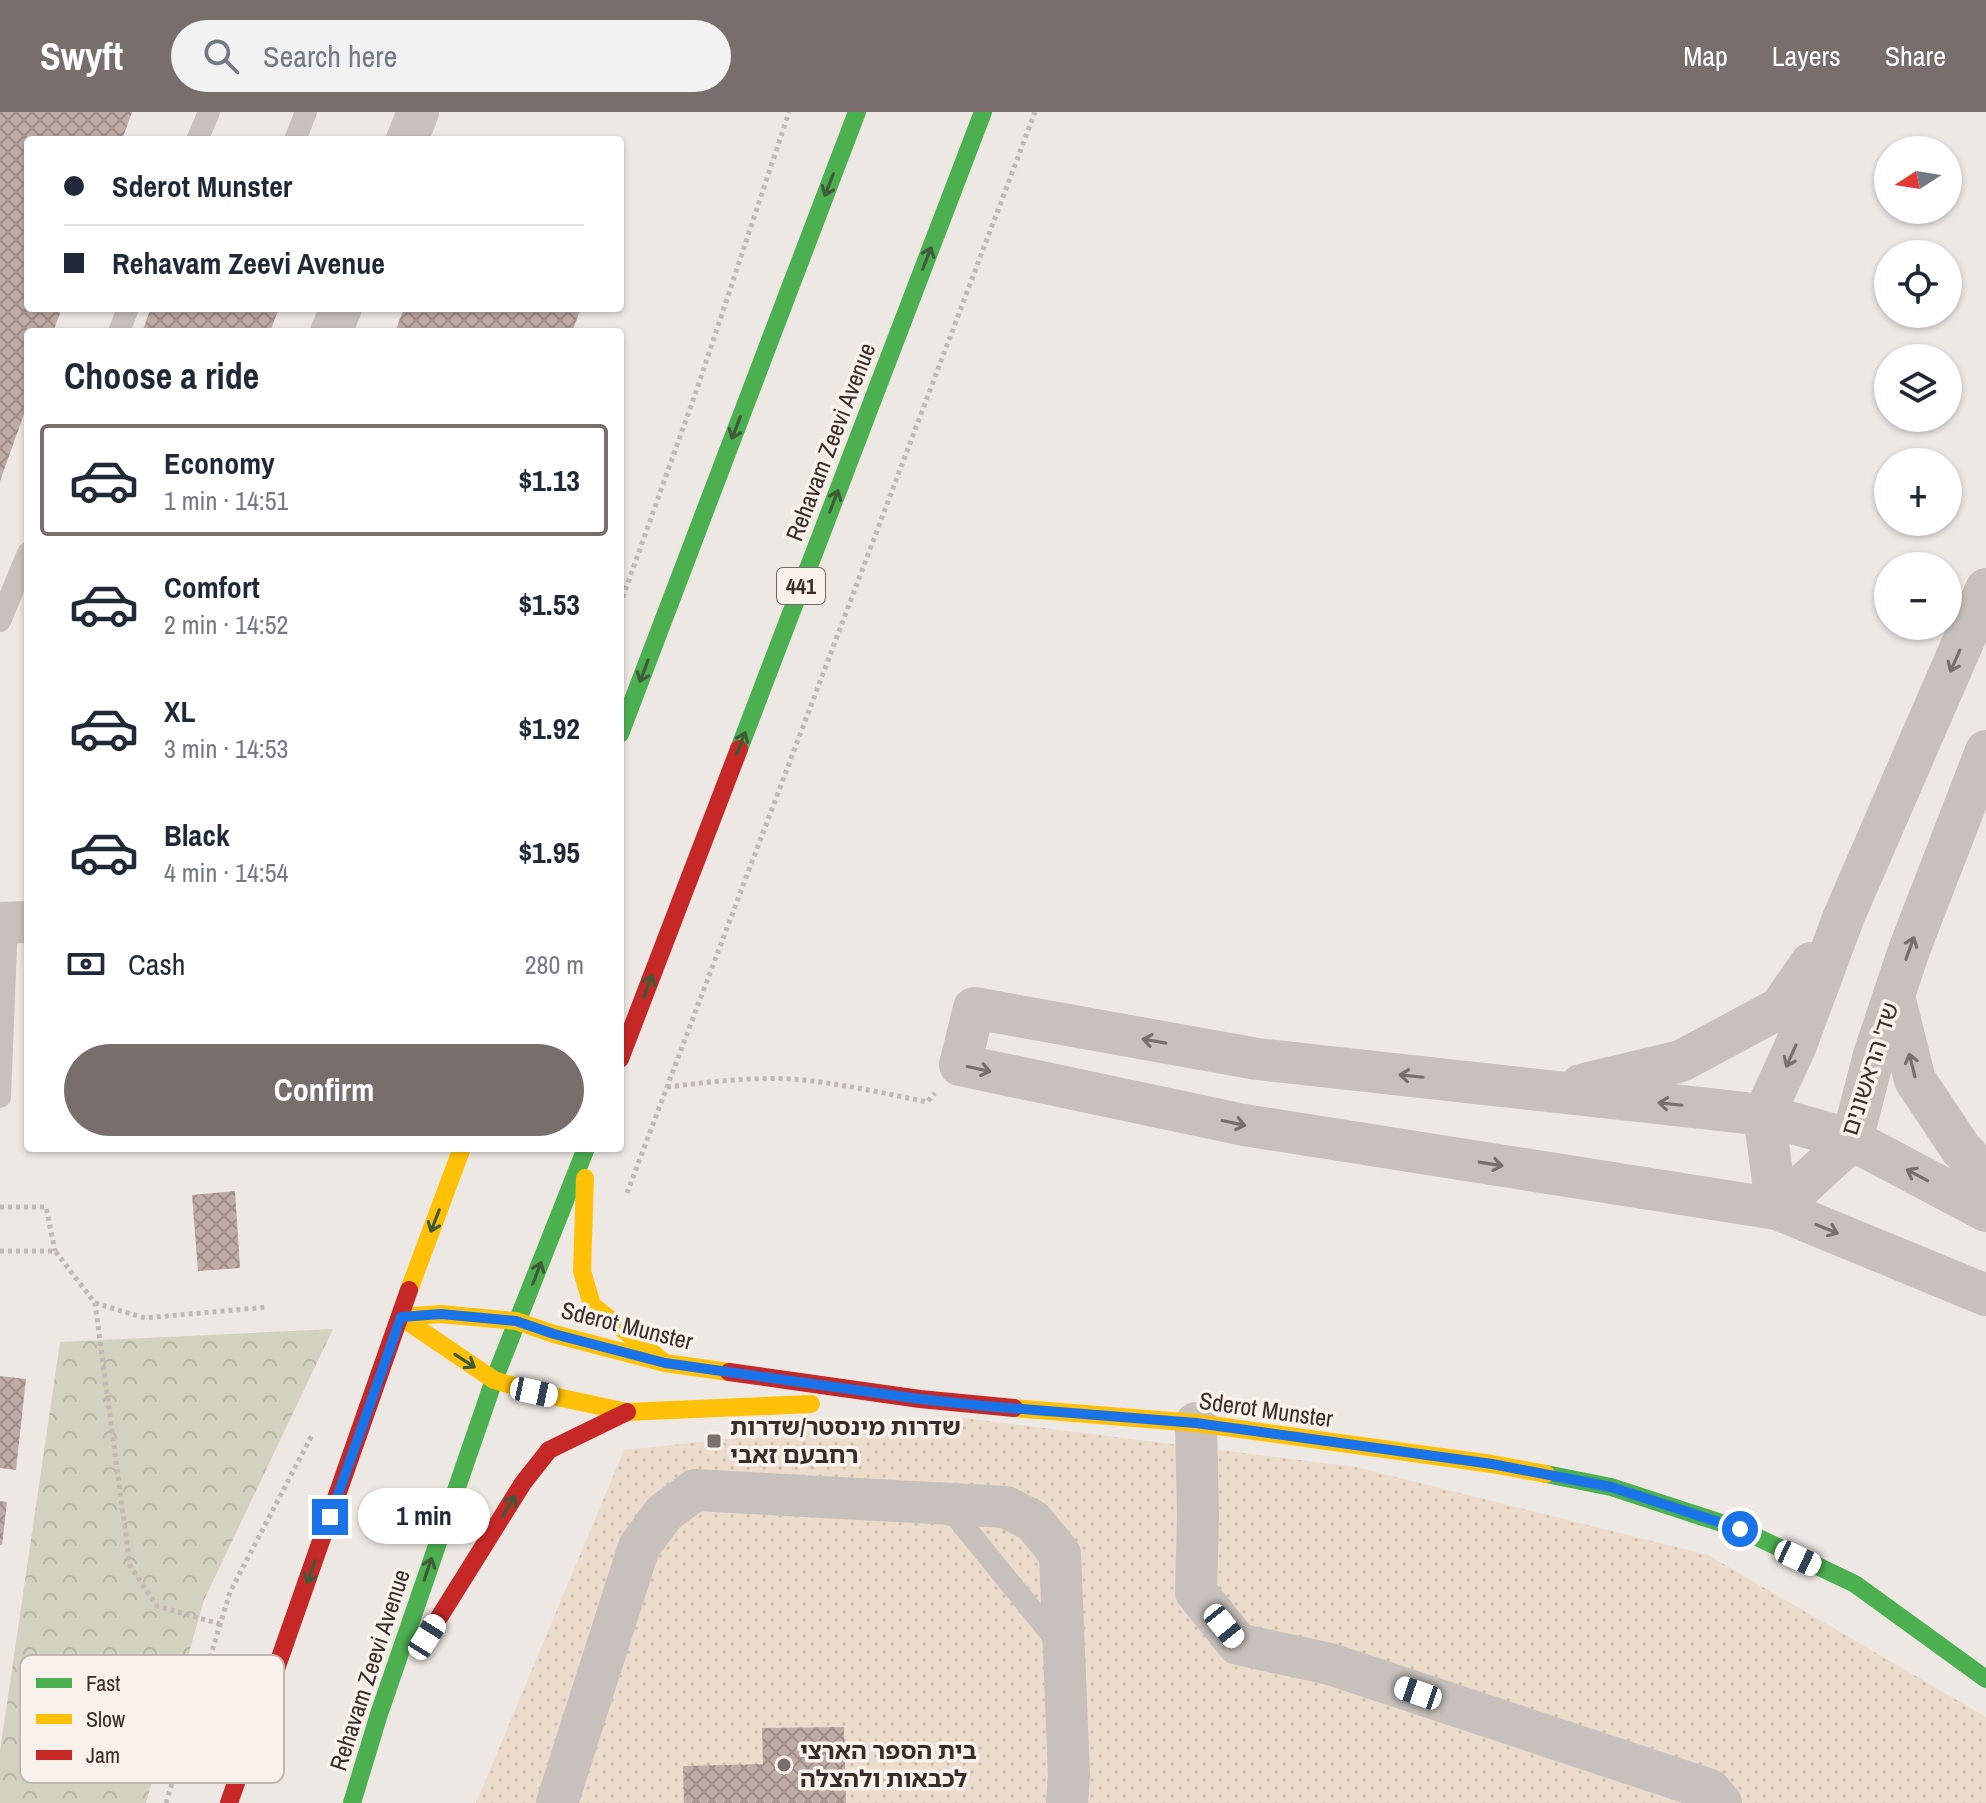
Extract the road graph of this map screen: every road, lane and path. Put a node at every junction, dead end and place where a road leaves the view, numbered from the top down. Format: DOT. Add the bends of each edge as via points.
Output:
graph roads {
  1 [pos="209,112"];
  2 [pos="306,112"];
  3 [pos="418,112"];
  4 [pos="789,112"];
  5 [pos="857,112"];
  6 [pos="983,112"];
  7 [pos="1035,112"];
  8 [pos="199,136"];
  9 [pos="297,136"];
  10 [pos="409,136"];
  11 [pos="24,563"];
  12 [pos="1986,589"];
  13 [pos="624,594"];
  14 [pos="0,621"];
  15 [pos="624,724"];
  16 [pos="1986,751"];
  17 [pos="1844,916"];
  18 [pos="12,923"];
  19 [pos="1894,996"];
  20 [pos="624,1049"];
  21 [pos="1,1055"];
  22 [pos="960,1065"];
  23 [pos="667,1087"];
  24 [pos="1552,1092"];
  25 [pos="0,1097"];
  26 [pos="1764,1115"];
  27 [pos="1852,1140"];
  28 [pos="460,1152"];
  29 [pos="584,1152"];
  30 [pos="586,1152"];
  31 [pos="1986,1175"];
  32 [pos="623,1204"];
  33 [pos="0,1207"];
  34 [pos="1777,1209"];
  35 [pos="1986,1211"];
  36 [pos="0,1251"];
  37 [pos="55,1251"];
  38 [pos="1986,1295"];
  39 [pos="95,1303"];
  40 [pos="268,1307"];
  41 [pos="401,1317"];
  42 [pos="516,1321"];
  43 [pos="665,1363"];
  44 [pos="494,1380"];
  45 [pos="920,1399"];
  46 [pos="627,1412"];
  47 [pos="1196,1423"];
  48 [pos="313,1432"];
  49 [pos="946,1504"];
  50 [pos="220,1624"];
  51 [pos="1064,1649"];
  52 [pos="211,1655"];
  53 [pos="281,1655"];
  54 [pos="1986,1679"];
  55 [pos="379,1714"];
  56 [pos="172,1783"];
  57 [pos="236,1783"];
  58 [pos="166,1803"];
  59 [pos="229,1803"];
  60 [pos="352,1803"];
  61 [pos="557,1803"];
  62 [pos="1067,1803"];
  63 [pos="1721,1803"];
  1 -- 8 [label="lane"];
  2 -- 9 [label="lane"];
  3 -- 10 [label="street"];
  4 -- 13 [label="path"];
  5 -- 15 [label="main road, one-way"];
  20 -- 6 [label="main road, Rehavam Zeevi Avenue / 441, one-way"];
  7 -- 23 [label="path"];
  11 -- 14 [label="lane"];
  12 -- 17 [label="street, one-way"];
  19 -- 16 [label="street, שד' הראשונים, one-way"];
  17 -- 24 [label="street" via="1780,1008 1681,1061"];
  17 -- 26 [label="street, one-way"];
  18 -- 21 [label="lane"];
  19 -- 27 [label="street, שד' הראשונים"];
  31 -- 19 [label="street, one-way" via="1961,1149 1915,1080"];
  21 -- 25 [label="lane"];
  22 -- 23 [label="path" via="927,1102 792,1079"];
  24 -- 22 [label="street, one-way" via="1257,1059 974,1008"];
  22 -- 34 [label="street, one-way" via="1244,1125"];
  23 -- 32 [label="path"];
  26 -- 24 [label="street, one-way"];
  26 -- 27 [label="street"];
  26 -- 34 [label="street"];
  27 -- 34 [label="street, שד' הראשונים"];
  35 -- 27 [label="street, one-way"];
  28 -- 41 [label="main road, one-way"];
  42 -- 29 [label="main road, Rehavam Zeevi Avenue, one-way"];
  30 -- 43 [label="main road" via="582,1271 592,1305"];
  33 -- 37 [label="path" via="46,1207"];
  34 -- 38 [label="street, one-way"];
  36 -- 37 [label="path"];
  37 -- 39 [label="path"];
  39 -- 40 [label="path" via="145,1318"];
  39 -- 50 [label="path" via="130,1566 157,1606"];
  41 -- 42 [label="main road, Sderot Munster" via="441,1314"];
  41 -- 44 [label="main road, one-way"];
  41 -- 53 [label="main road, one-way"];
  42 -- 43 [label="main road, Sderot Munster"];
  42 -- 44 [label="main road, Rehavam Zeevi Avenue"];
  43 -- 45 [label="main road, Sderot Munster"];
  44 -- 46 [label="main road"];
  55 -- 44 [label="main road, Rehavam Zeevi Avenue, one-way"];
  45 -- 46 [label="main road"];
  45 -- 47 [label="main road, Sderot Munster"];
  55 -- 46 [label="main road, one-way" via="549,1450"];
  47 -- 54 [label="main road, Sderot Munster" via="1492,1464 1611,1487 1679,1508 1740,1529 1855,1584"];
  47 -- 63 [label="street" via="1196,1592 1238,1644 1345,1668 1710,1790"];
  48 -- 50 [label="path" via="230,1592"];
  49 -- 51 [label="lane"];
  49 -- 51 [label="street" via="1006,1507 1033,1521 1060,1554"];
  49 -- 61 [label="street" via="695,1490 664,1513 639,1547"];
  50 -- 52 [label="path"];
  51 -- 62 [label="street"];
  55 -- 60 [label="main road, Rehavam Zeevi Avenue"];
  56 -- 58 [label="path"];
  57 -- 59 [label="main road, one-way"];
}
